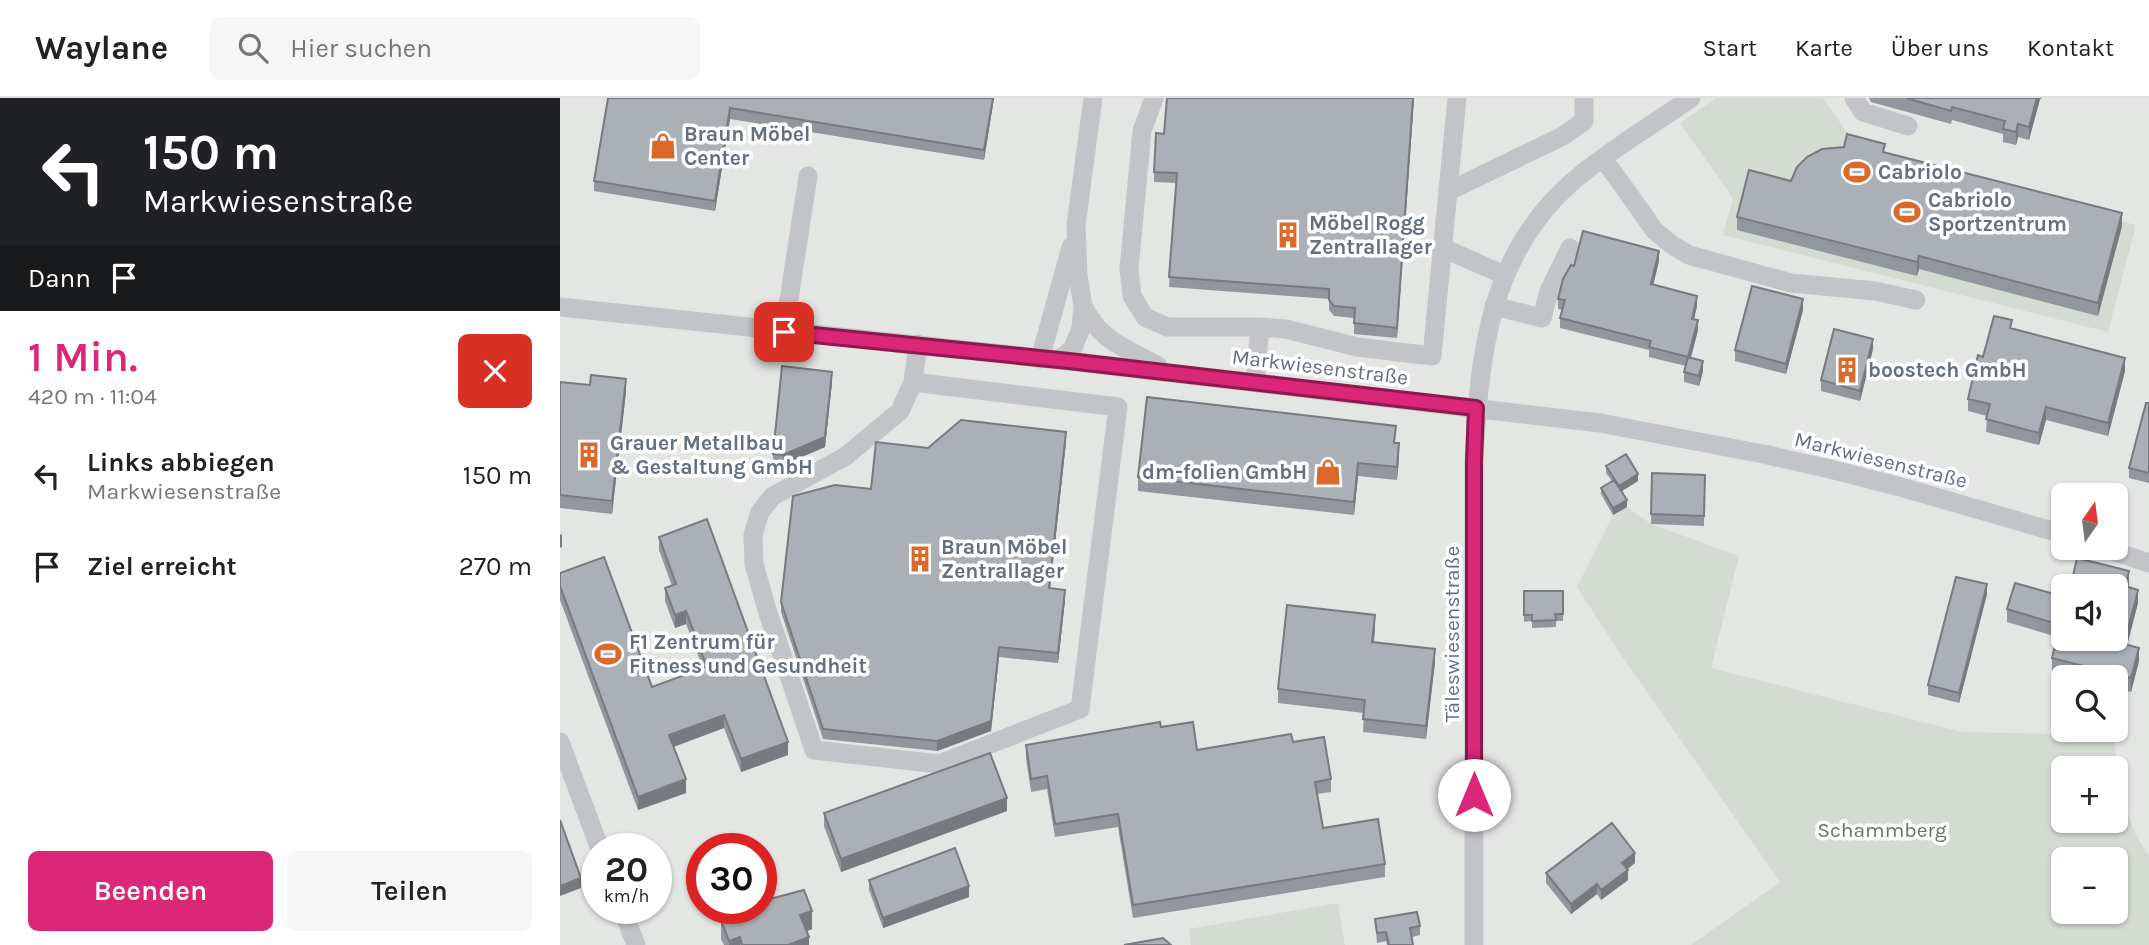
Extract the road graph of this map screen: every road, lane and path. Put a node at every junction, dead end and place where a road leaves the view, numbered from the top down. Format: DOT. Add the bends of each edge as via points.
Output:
graph roads {
  1 [pos="1093,98"];
  2 [pos="1154,98"];
  3 [pos="1457,98"];
  4 [pos="1584,98"];
  5 [pos="1691,98"];
  6 [pos="1854,98"];
  7 [pos="1908,126"];
  8 [pos="1603,159"];
  9 [pos="808,176"];
  10 [pos="1449,191"];
  11 [pos="1076,225"];
  12 [pos="1443,248"];
  13 [pos="1570,248"];
  14 [pos="1504,275"];
  15 [pos="1916,300"];
  16 [pos="1083,306"];
  17 [pos="1494,306"];
  18 [pos="560,307"];
  19 [pos="1260,327"];
  20 [pos="784,332"];
  21 [pos="918,344"];
  22 [pos="1048,359"];
  23 [pos="1167,373"];
  24 [pos="913,382"];
  25 [pos="1255,382"];
  26 [pos="1476,408"];
  27 [pos="2051,531"];
  28 [pos="2128,556"];
  29 [pos="2149,563"];
  30 [pos="560,742"];
  31 [pos="594,833"];
  32 [pos="628,924"];
  33 [pos="635,945"];
  34 [pos="1474,945"];
  1 -- 11 [label="street"];
  2 -- 19 [label="street" via="1142,131 1129,269 1132,296 1145,317 1167,327"];
  3 -- 10 [label="street"];
  4 -- 10 [label="street" via="1584,121 1563,136"];
  5 -- 8 [label="street, Täleswiesenstraße"];
  6 -- 7 [label="street" via="1863,112"];
  8 -- 14 [label="street, Täleswiesenstraße" via="1539,217"];
  8 -- 15 [label="street" via="1655,231 1689,255 1791,283"];
  9 -- 20 [label="street"];
  10 -- 12 [label="street"];
  11 -- 16 [label="street"];
  11 -- 22 [label="street"];
  12 -- 14 [label="street"];
  12 -- 19 [label="street" via="1432,356 1357,347"];
  13 -- 17 [label="street" via="1549,290 1542,318"];
  14 -- 17 [label="street, Täleswiesenstraße"];
  16 -- 22 [label="street" via="1073,348 1063,357"];
  16 -- 23 [label="street" via="1108,339"];
  17 -- 26 [label="street, Täleswiesenstraße"];
  18 -- 20 [label="street, Markwiesenstraße"];
  19 -- 25 [label="street"];
  20 -- 21 [label="street, Markwiesenstraße"];
  21 -- 22 [label="street, Markwiesenstraße"];
  21 -- 24 [label="street"];
  22 -- 23 [label="street, Markwiesenstraße"];
  23 -- 25 [label="street, Markwiesenstraße"];
  24 -- 24 [label="street" via="900,411 846,456 773,496 760,512 753,535 754,564 814,750 939,764 1080,709 1118,408"];
  25 -- 26 [label="street, Markwiesenstraße"];
  26 -- 27 [label="street, Markwiesenstraße" via="1600,423 1763,454"];
  26 -- 34 [label="street, Täleswiesenstraße"];
  28 -- 29 [label="street"];
  30 -- 31 [label="street"];
  32 -- 33 [label="street"];
}
